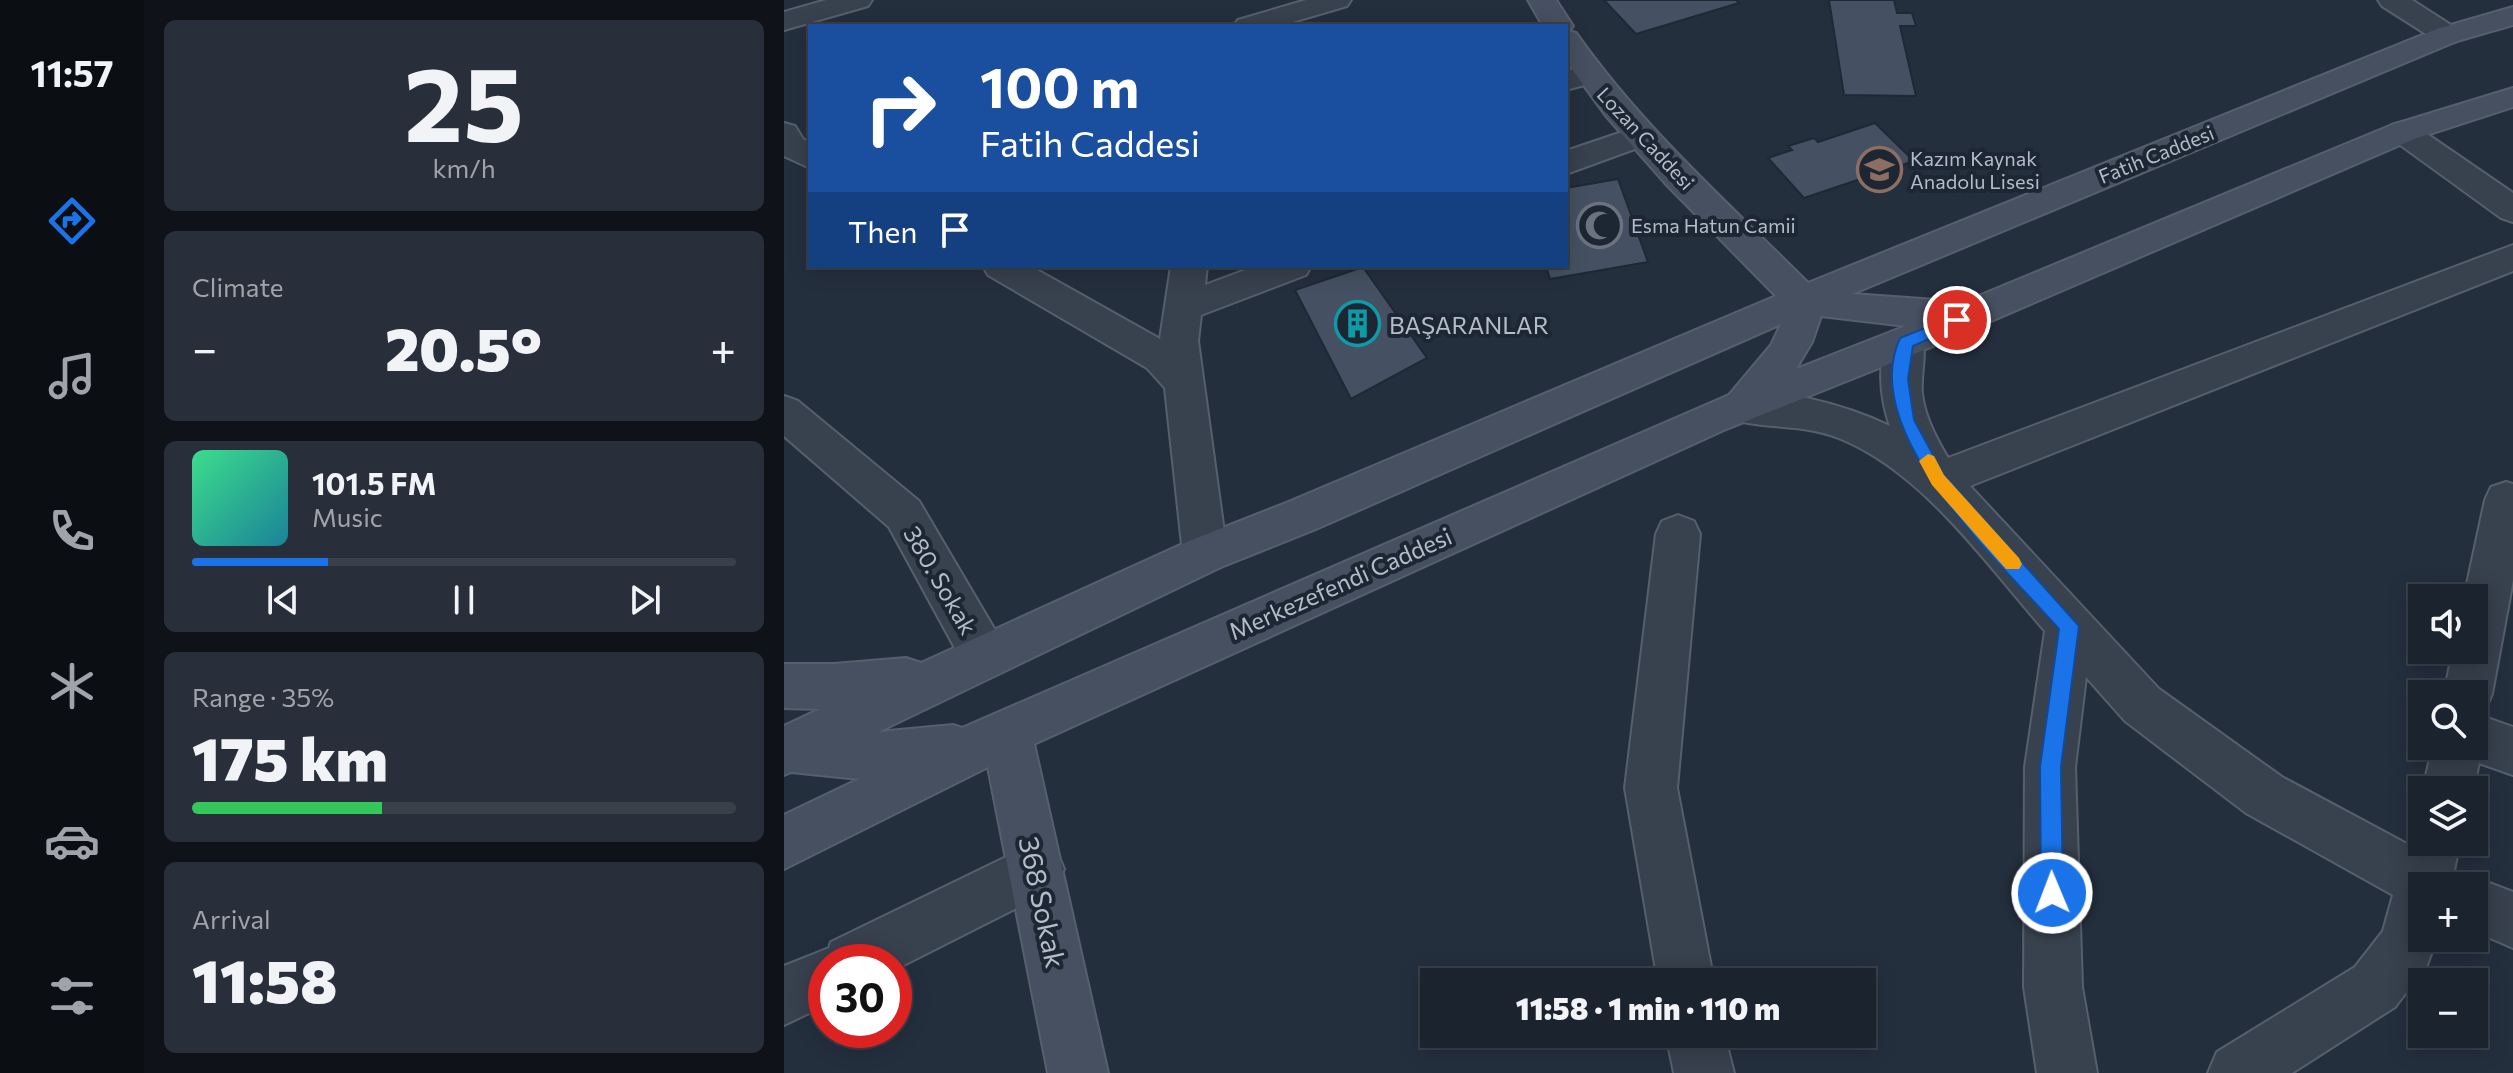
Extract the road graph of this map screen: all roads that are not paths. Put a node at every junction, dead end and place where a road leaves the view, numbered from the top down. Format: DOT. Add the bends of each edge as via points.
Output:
graph roads {
  1 [pos="858,0"];
  2 [pos="1337,0"];
  3 [pos="1542,0"];
  4 [pos="2392,0"];
  5 [pos="1303,6"];
  6 [pos="2513,16"];
  7 [pos="784,21"];
  8 [pos="1254,24"];
  9 [pos="1557,24"];
  10 [pos="2447,35"];
  11 [pos="1568,46"];
  12 [pos="1577,78"];
  13 [pos="2513,97"];
  14 [pos="2403,132"];
  15 [pos="1640,136"];
  16 [pos="1568,162"];
  17 [pos="2513,210"];
  18 [pos="1742,238"];
  19 [pos="2513,257"];
  20 [pos="1004,268"];
  21 [pos="1189,268"];
  22 [pos="1288,268"];
  23 [pos="1870,272"];
  24 [pos="1802,300"];
  25 [pos="1186,306"];
  26 [pos="1983,310"];
  27 [pos="1709,339"];
  28 [pos="1905,342"];
  29 [pos="1184,383"];
  30 [pos="1741,407"];
  31 [pos="784,412"];
  32 [pos="1938,480"];
  33 [pos="2513,502"];
  34 [pos="1678,534"];
  35 [pos="1205,554"];
  36 [pos="2069,626"];
  37 [pos="985,657"];
  38 [pos="2471,680"];
  39 [pos="784,686"];
  40 [pos="993,739"];
  41 [pos="2488,742"];
  42 [pos="786,748"];
  43 [pos="2513,751"];
  44 [pos="784,843"];
  45 [pos="1037,869"];
  46 [pos="2416,872"];
  47 [pos="2488,910"];
  48 [pos="2513,920"];
  49 [pos="2408,941"];
  50 [pos="887,944"];
  51 [pos="1683,968"];
  52 [pos="808,984"];
  53 [pos="784,996"];
  54 [pos="1698,1048"];
  55 [pos="1078,1073"];
  56 [pos="1704,1073"];
  57 [pos="2067,1073"];
  58 [pos="2238,1073"];
  1 -- 7 [label="street"];
  2 -- 5 [label="street"];
  3 -- 9 [label="main road"];
  4 -- 10 [label="street"];
  5 -- 8 [label="street"];
  6 -- 10 [label="main road, Fatih Caddesi"];
  10 -- 23 [label="main road, Fatih Caddesi"];
  11 -- 12 [label="main road, Lozan Caddesi"];
  12 -- 15 [label="main road, Lozan Caddesi"];
  13 -- 14 [label="main road"];
  14 -- 17 [label="street"];
  14 -- 26 [label="main road"];
  15 -- 16 [label="street"];
  15 -- 18 [label="main road, Lozan Caddesi"];
  18 -- 23 [label="main road" via="1788,255"];
  18 -- 24 [label="main road, Lozan Caddesi"];
  18 -- 27 [label="main road" via="1747,271 1743,287 1724,325"];
  19 -- 32 [label="street"];
  20 -- 29 [label="street" via="1161,358"];
  21 -- 25 [label="street"];
  22 -- 25 [label="street"];
  23 -- 24 [label="main road, Fatih Caddesi"];
  24 -- 26 [label="main road" via="1884,312"];
  24 -- 27 [label="main road"];
  24 -- 30 [label="main road" via="1804,313 1795,336"];
  25 -- 29 [label="street" via="1179,341"];
  26 -- 28 [label="main road"];
  27 -- 35 [label="main road"];
  28 -- 30 [label="main road, Merkezefendi Caddesi"];
  28 -- 32 [label="street" via="1900,379 1906,420"];
  29 -- 35 [label="street"];
  30 -- 32 [label="street" via="1851,425 1891,445"];
  30 -- 40 [label="main road, Merkezefendi Caddesi"];
  31 -- 37 [label="street, 380. Sokak" via="904,514"];
  32 -- 36 [label="street"];
  33 -- 38 [label="street" via="2506,500"];
  34 -- 51 [label="street" via="1651,788"];
  35 -- 37 [label="main road"];
  36 -- 46 [label="street" via="2142,705 2264,795"];
  36 -- 57 [label="street" via="2050,767 2053,987"];
  37 -- 39 [label="main road" via="897,683"];
  37 -- 42 [label="main road"];
  40 -- 42 [label="main road" via="879,756"];
  40 -- 44 [label="main road, Merkezefendi Caddesi"];
  40 -- 45 [label="main road, 368 Sokak"];
  41 -- 43 [label="street"];
  45 -- 50 [label="street"];
  45 -- 55 [label="main road, 368 Sokak"];
  47 -- 48 [label="street"];
  49 -- 58 [label="street" via="2375,987"];
  52 -- 53 [label="street"];
  54 -- 56 [label="street"];
}
